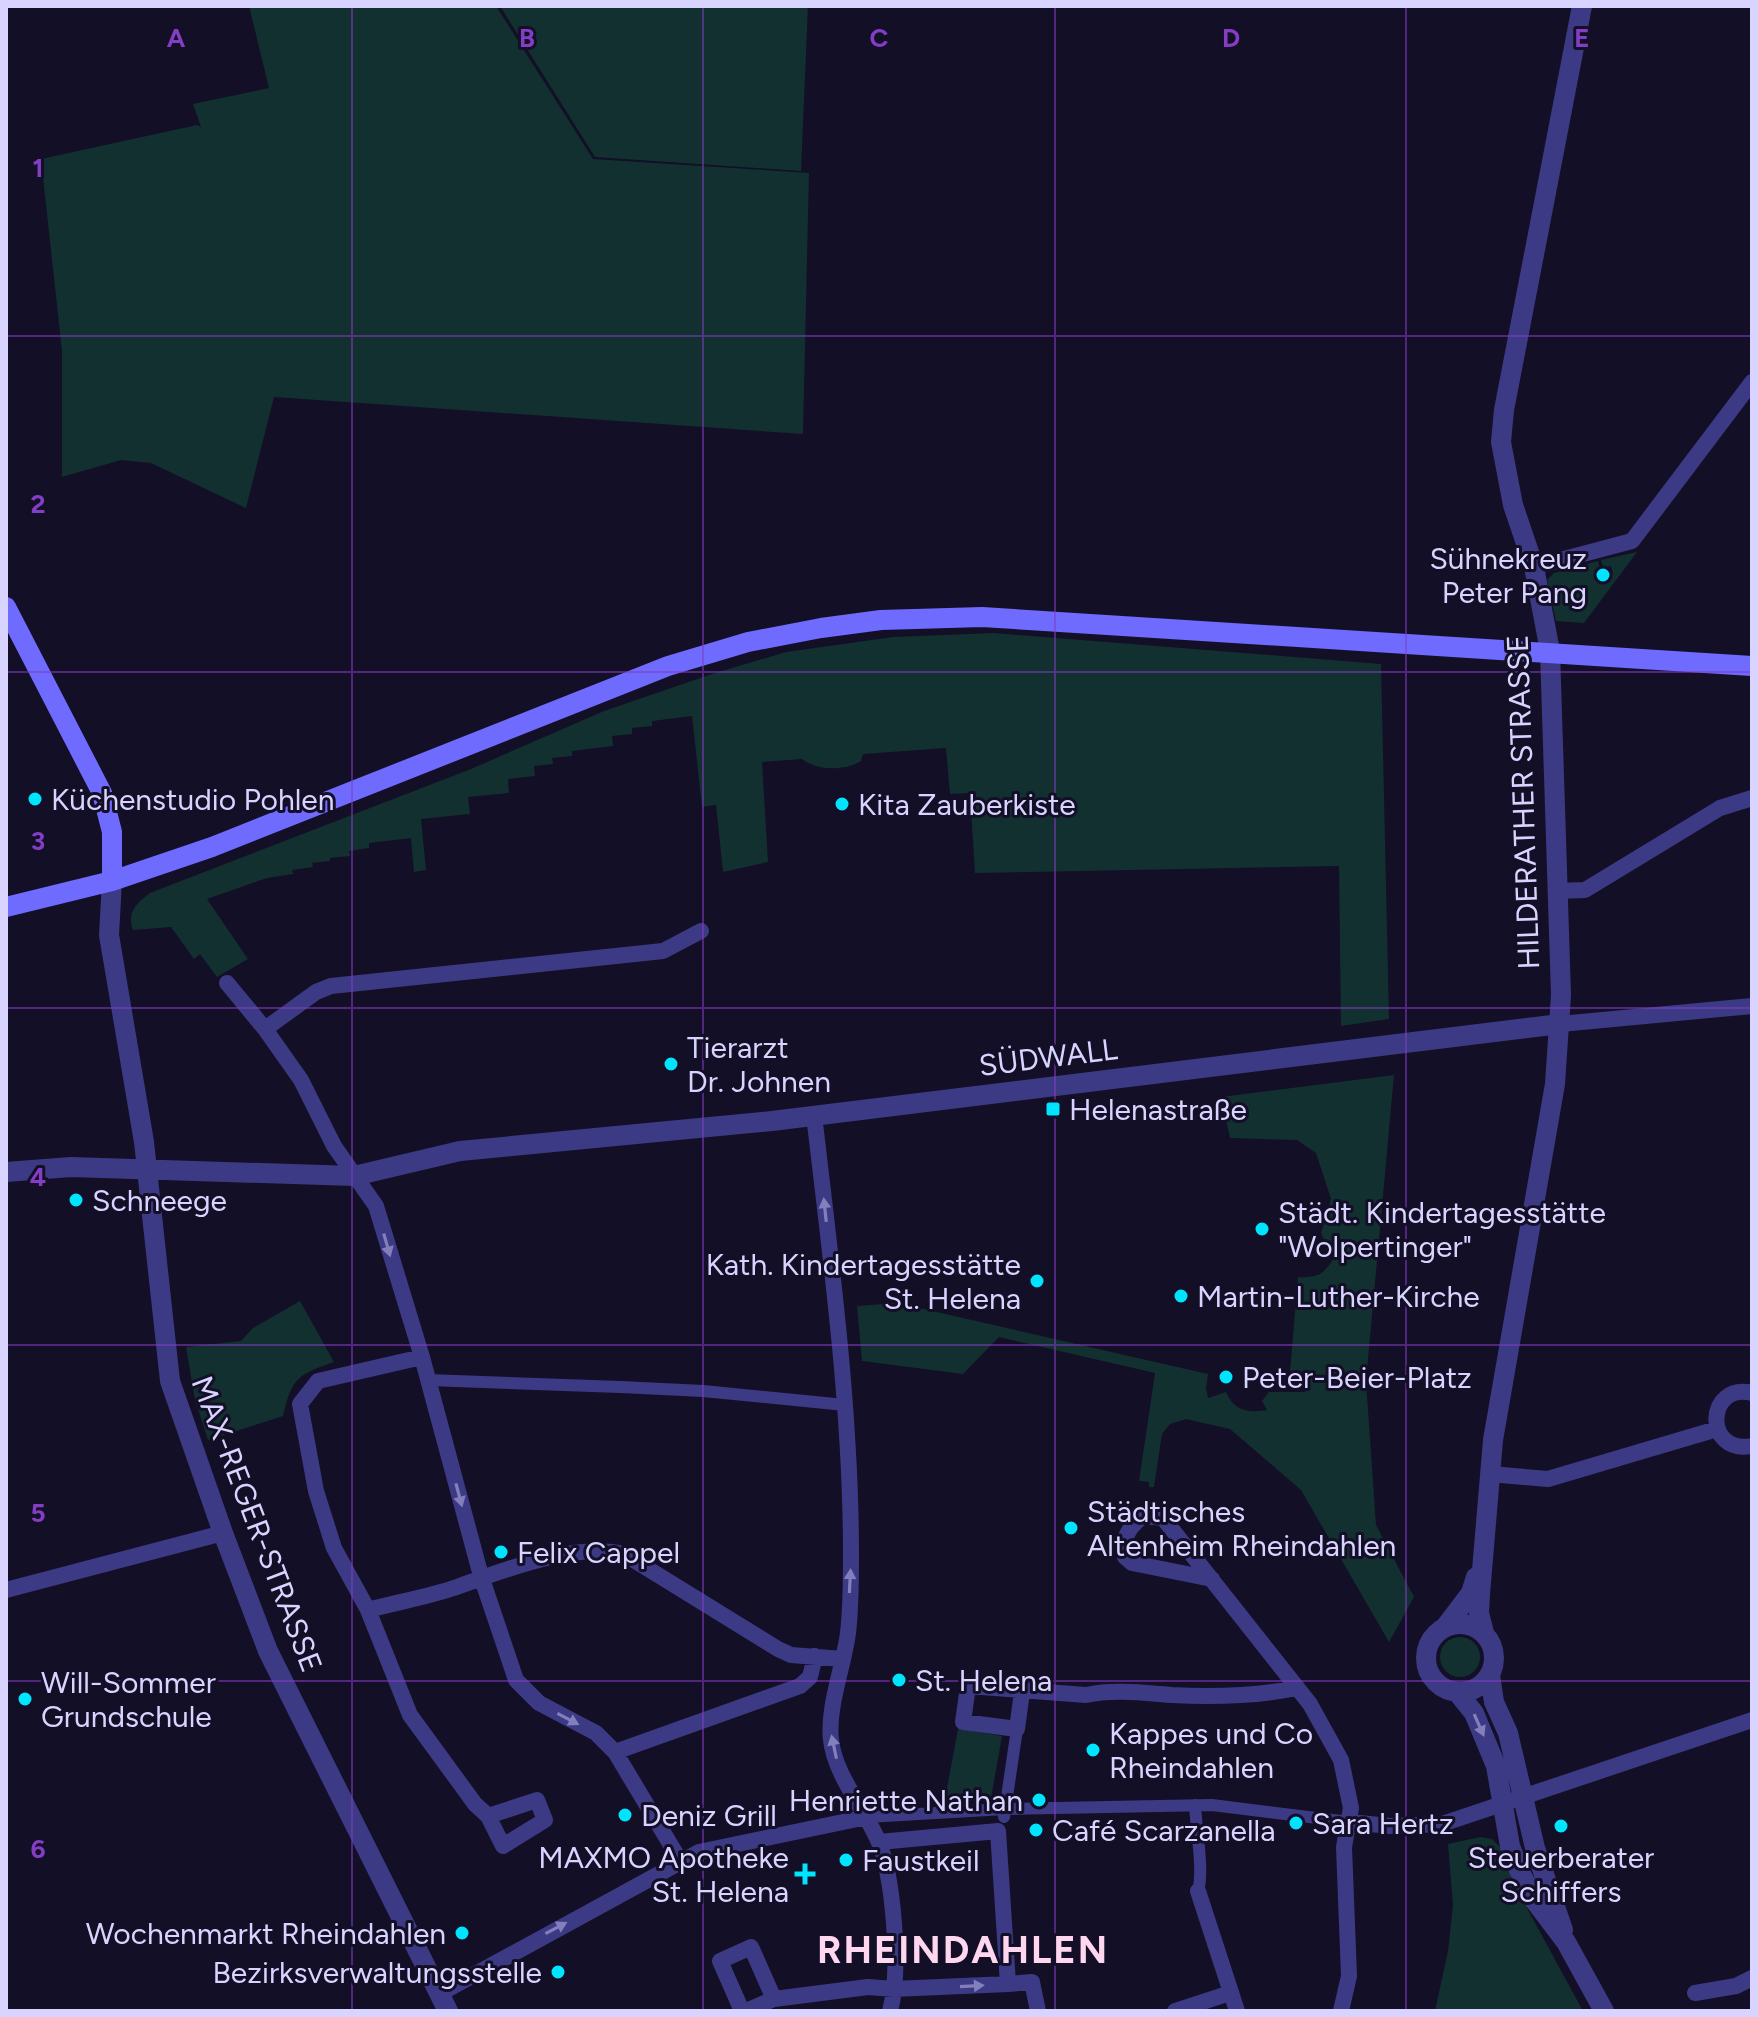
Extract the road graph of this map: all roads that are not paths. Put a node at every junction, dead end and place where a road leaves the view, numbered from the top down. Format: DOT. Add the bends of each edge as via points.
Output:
graph roads {
  1 [pos="1582,6"];
  2 [pos="1752,382"];
  3 [pos="1534,567"];
  4 [pos="6,607"];
  5 [pos="1550,651"];
  6 [pos="1752,666"];
  7 [pos="1752,798"];
  8 [pos="112,881"];
  9 [pos="1557,891"];
  10 [pos="6,907"];
  11 [pos="701,931"];
  12 [pos="227,983"];
  13 [pos="1752,1006"];
  14 [pos="1560,1024"];
  15 [pos="265,1029"];
  16 [pos="814,1115"];
  17 [pos="147,1169"];
  18 [pos="6,1172"];
  19 [pos="354,1176"];
  20 [pos="422,1357"];
  21 [pos="428,1380"];
  22 [pos="1752,1393"];
  23 [pos="845,1405"];
  24 [pos="1717,1429"];
  25 [pos="1752,1446"];
  26 [pos="1490,1474"];
  27 [pos="223,1533"];
  28 [pos="1483,1554"];
  29 [pos="481,1576"];
  30 [pos="1212,1579"];
  31 [pos="6,1590"];
  32 [pos="368,1610"];
  33 [pos="1446,1626"];
  34 [pos="1484,1633"];
  35 [pos="815,1656"];
  36 [pos="843,1659"];
  37 [pos="1490,1675"];
  38 [pos="1297,1688"];
  39 [pos="1022,1692"];
  40 [pos="1457,1692"];
  41 [pos="1752,1720"];
  42 [pos="1017,1729"];
  43 [pos="615,1752"];
  44 [pos="1523,1797"];
  45 [pos="1502,1804"];
  46 [pos="1195,1805"];
  47 [pos="1005,1813"];
  48 [pos="488,1816"];
  49 [pos="867,1817"];
  50 [pos="1349,1822"];
  51 [pos="879,1842"];
  52 [pos="681,1862"];
  53 [pos="1198,1891"];
  54 [pos="1566,1942"];
  55 [pos="1752,1978"];
  56 [pos="1008,1984"];
  57 [pos="894,1989"];
  58 [pos="1230,1993"];
  59 [pos="1695,1993"];
  60 [pos="774,1999"];
  61 [pos="444,2002"];
  62 [pos="744,2011"];
  63 [pos="890,2011"];
  64 [pos="1038,2011"];
  65 [pos="1175,2011"];
  66 [pos="1237,2011"];
  67 [pos="1341,2011"];
  68 [pos="1604,2011"];
  1 -- 3 [label="street, HILDERATHER STRASSE" via="1501,442 1513,505"];
  2 -- 3 [label="street" via="1632,541"];
  3 -- 5 [label="street, HILDERATHER STRASSE"];
  4 -- 8 [label="main road" via="102,793 112,832"];
  5 -- 6 [label="main road"];
  5 -- 8 [label="main road" via="982,617 821,628 748,642 668,666 227,842"];
  5 -- 9 [label="street, HILDERATHER STRASSE"];
  7 -- 9 [label="street" via="1720,808 1585,890"];
  8 -- 10 [label="main road"];
  8 -- 17 [label="street, MAX-REGER-STRASSE" via="109,935"];
  9 -- 14 [label="street, HILDERATHER STRASSE"];
  11 -- 15 [label="street" via="663,951 331,986"];
  12 -- 15 [label="street"];
  13 -- 14 [label="street, SÜDWALL"];
  14 -- 16 [label="street, SÜDWALL"];
  14 -- 26 [label="street, HILDERATHER STRASSE" via="1555,1084"];
  15 -- 19 [label="street" via="301,1080"];
  16 -- 19 [label="street, SÜDWALL" via="460,1151"];
  23 -- 16 [label="street, one-way"];
  17 -- 18 [label="street, SÜDWALL"];
  17 -- 19 [label="street, SÜDWALL"];
  17 -- 27 [label="street, MAX-REGER-STRASSE" via="170,1381"];
  19 -- 20 [label="street, one-way" via="376,1206"];
  20 -- 21 [label="street"];
  20 -- 32 [label="street" via="318,1381 300,1404 316,1491 334,1548"];
  21 -- 23 [label="street" via="703,1391"];
  21 -- 29 [label="street, one-way"];
  22 -- 24 [label="street" via="1724,1399 1715,1419"];
  36 -- 23 [label="street, one-way" via="851,1558"];
  24 -- 25 [label="street" via="1732,1445"];
  24 -- 26 [label="street" via="1548,1479"];
  26 -- 28 [label="street, HILDERATHER STRASSE"];
  27 -- 31 [label="street"];
  27 -- 61 [label="street, MAX-REGER-STRASSE" via="268,1651"];
  28 -- 33 [label="street, HILDERATHER STRASSE" via="1471,1593"];
  28 -- 34 [label="street, HILDERATHER STRASSE" via="1479,1613"];
  29 -- 32 [label="street"];
  29 -- 35 [label="street" via="606,1549 624,1554 778,1649"];
  29 -- 43 [label="street, one-way" via="521,1687 539,1703 596,1733"];
  30 -- 30 [label="street" via="1163,1518 1143,1516 1130,1527 1123,1550 1132,1563"];
  30 -- 38 [label="street"];
  32 -- 48 [label="street" via="410,1715"];
  33 -- 34 [label="street" via="1459,1623"];
  33 -- 40 [label="street" via="1430,1641 1426,1662 1436,1682"];
  34 -- 37 [label="street" via="1494,1653"];
  35 -- 36 [label="street"];
  35 -- 43 [label="street" via="810,1677 800,1686"];
  49 -- 36 [label="street, one-way" via="831,1741"];
  37 -- 40 [label="street" via="1470,1691"];
  37 -- 44 [label="street"];
  38 -- 39 [label="street" via="1202,1696"];
  38 -- 50 [label="street" via="1341,1760"];
  39 -- 42 [label="street"];
  39 -- 42 [label="street" via="968,1686 963,1722"];
  40 -- 45 [label="street, one-way" via="1474,1713 1491,1754"];
  41 -- 44 [label="street"];
  42 -- 47 [label="street"];
  43 -- 52 [label="street"];
  44 -- 45 [label="street"];
  44 -- 54 [label="street"];
  45 -- 50 [label="street" via="1442,1824"];
  45 -- 54 [label="street" via="1519,1870"];
  46 -- 47 [label="street"];
  46 -- 50 [label="street"];
  46 -- 53 [label="street" via="1202,1879"];
  47 -- 49 [label="street"];
  49 -- 51 [label="street"];
  49 -- 52 [label="street" via="699,1852"];
  50 -- 67 [label="street" via="1344,1847 1349,1976"];
  51 -- 56 [label="street" via="998,1831"];
  51 -- 57 [label="street" via="893,1925"];
  61 -- 52 [label="street, one-way"];
  53 -- 58 [label="street"];
  54 -- 68 [label="street"];
  55 -- 59 [label="street"];
  57 -- 56 [label="street, one-way"];
  56 -- 64 [label="street" via="1032,1982"];
  57 -- 60 [label="street" via="868,1987"];
  57 -- 63 [label="street"];
  58 -- 65 [label="street"];
  58 -- 66 [label="street"];
  60 -- 62 [label="street"];
  60 -- 62 [label="street" via="751,1947 720,1961"];
}
